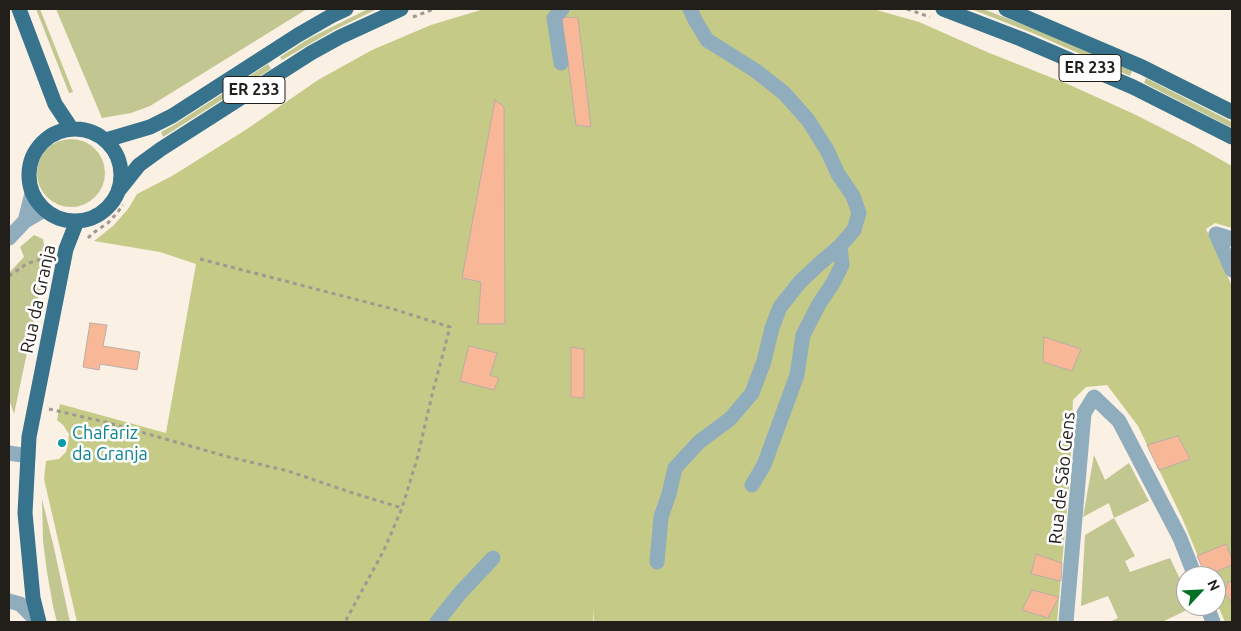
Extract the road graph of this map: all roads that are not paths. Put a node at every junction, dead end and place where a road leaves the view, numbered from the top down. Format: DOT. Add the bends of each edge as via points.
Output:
graph roads {
  1 [pos="19,9"];
  2 [pos="346,9"];
  3 [pos="401,9"];
  4 [pos="562,9"];
  5 [pos="690,9"];
  6 [pos="943,9"];
  7 [pos="1006,9"];
  8 [pos="561,63"];
  9 [pos="55,104"];
  10 [pos="1232,112"];
  11 [pos="71,128"];
  12 [pos="55,132"];
  13 [pos="1232,137"];
  14 [pos="106,140"];
  15 [pos="32,193"];
  16 [pos="123,194"];
  17 [pos="44,210"];
  18 [pos="58,218"];
  19 [pos="25,221"];
  20 [pos="77,221"];
  21 [pos="9,238"];
  22 [pos="1232,239"];
  23 [pos="840,246"];
  24 [pos="66,249"];
  25 [pos="1232,270"];
  26 [pos="9,453"];
  27 [pos="28,456"];
  28 [pos="752,485"];
  29 [pos="492,558"];
  30 [pos="657,562"];
  31 [pos="1191,566"];
  32 [pos="9,601"];
  33 [pos="39,622"];
  34 [pos="437,622"];
  35 [pos="1066,622"];
  1 -- 9 [label="main road"];
  2 -- 14 [label="main road, ER 233" via="298,35 172,116 150,127"];
  3 -- 16 [label="main road, ER 233" via="311,53 161,149 138,165"];
  4 -- 8 [label="street" via="554,18"];
  5 -- 23 [label="street" via="707,40 784,93 808,120 827,150 859,213 854,230"];
  6 -- 13 [label="main road, ER 233" via="1133,87"];
  7 -- 10 [label="main road, ER 233" via="1142,67"];
  9 -- 11 [label="main road"];
  9 -- 12 [label="main road"];
  11 -- 12 [label="main road"];
  11 -- 14 [label="main road" via="84,129"];
  12 -- 15 [label="main road" via="43,140 29,165"];
  14 -- 16 [label="main road" via="120,163"];
  15 -- 17 [label="main road"];
  15 -- 19 [label="street"];
  16 -- 20 [label="main road" via="102,212"];
  17 -- 18 [label="main road"];
  17 -- 19 [label="street"];
  18 -- 20 [label="main road"];
  18 -- 24 [label="main road"];
  19 -- 21 [label="street"];
  20 -- 24 [label="main road, Rua da Granja"];
  22 -- 25 [label="street" via="1216,234"];
  23 -- 28 [label="street" via="842,265 803,335 797,375 764,464"];
  23 -- 30 [label="street" via="800,282 780,307 752,393 730,419 699,442 675,468 661,517"];
  24 -- 27 [label="main road, Rua da Granja"];
  26 -- 27 [label="street"];
  27 -- 33 [label="main road, Rua da Granja" via="25,514 33,598"];
  29 -- 34 [label="street"];
  31 -- 35 [label="street, Rua de São Gens" via="1180,538 1119,421 1094,398 1084,413"];
  32 -- 33 [label="street" via="20,604"];
}
